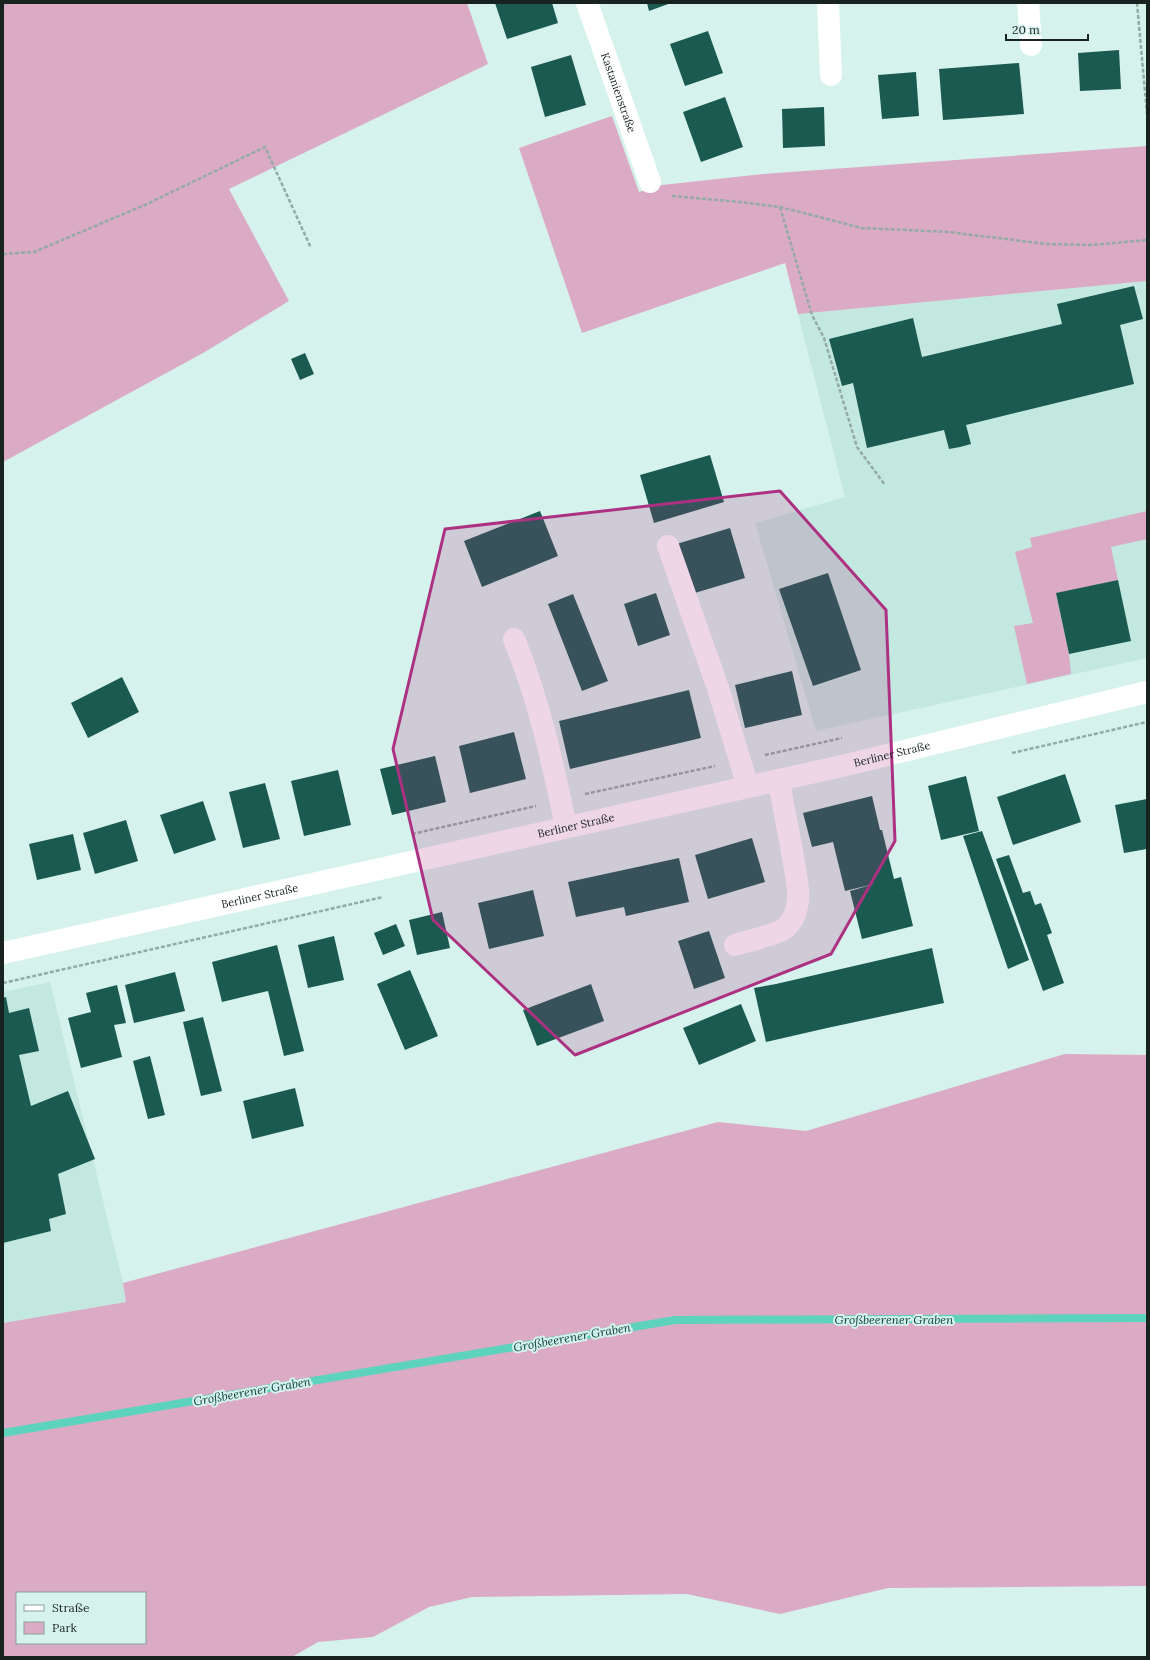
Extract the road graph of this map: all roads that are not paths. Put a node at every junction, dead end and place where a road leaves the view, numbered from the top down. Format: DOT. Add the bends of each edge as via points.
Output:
graph roads {
  1 [pos="587,3"];
  2 [pos="828,3"];
  3 [pos="1028,3"];
  4 [pos="1031,45"];
  5 [pos="832,76"];
  6 [pos="650,182"];
  7 [pos="668,546"];
  8 [pos="514,639"];
  9 [pos="1147,692"];
  10 [pos="779,780"];
  11 [pos="748,787"];
  12 [pos="566,827"];
  13 [pos="735,945"];
  14 [pos="3,953"];
  1 -- 6 [label="street, Kastanienstraße"];
  2 -- 5 [label="street"];
  3 -- 4 [label="street"];
  7 -- 11 [label="street" via="718,688"];
  8 -- 12 [label="street" via="524,664 553,764"];
  9 -- 10 [label="street, Berliner Straße"];
  10 -- 11 [label="street, Berliner Straße"];
  10 -- 13 [label="street" via="798,886 794,916 783,930"];
  11 -- 12 [label="street, Berliner Straße"];
  12 -- 14 [label="street, Berliner Straße"];
}
